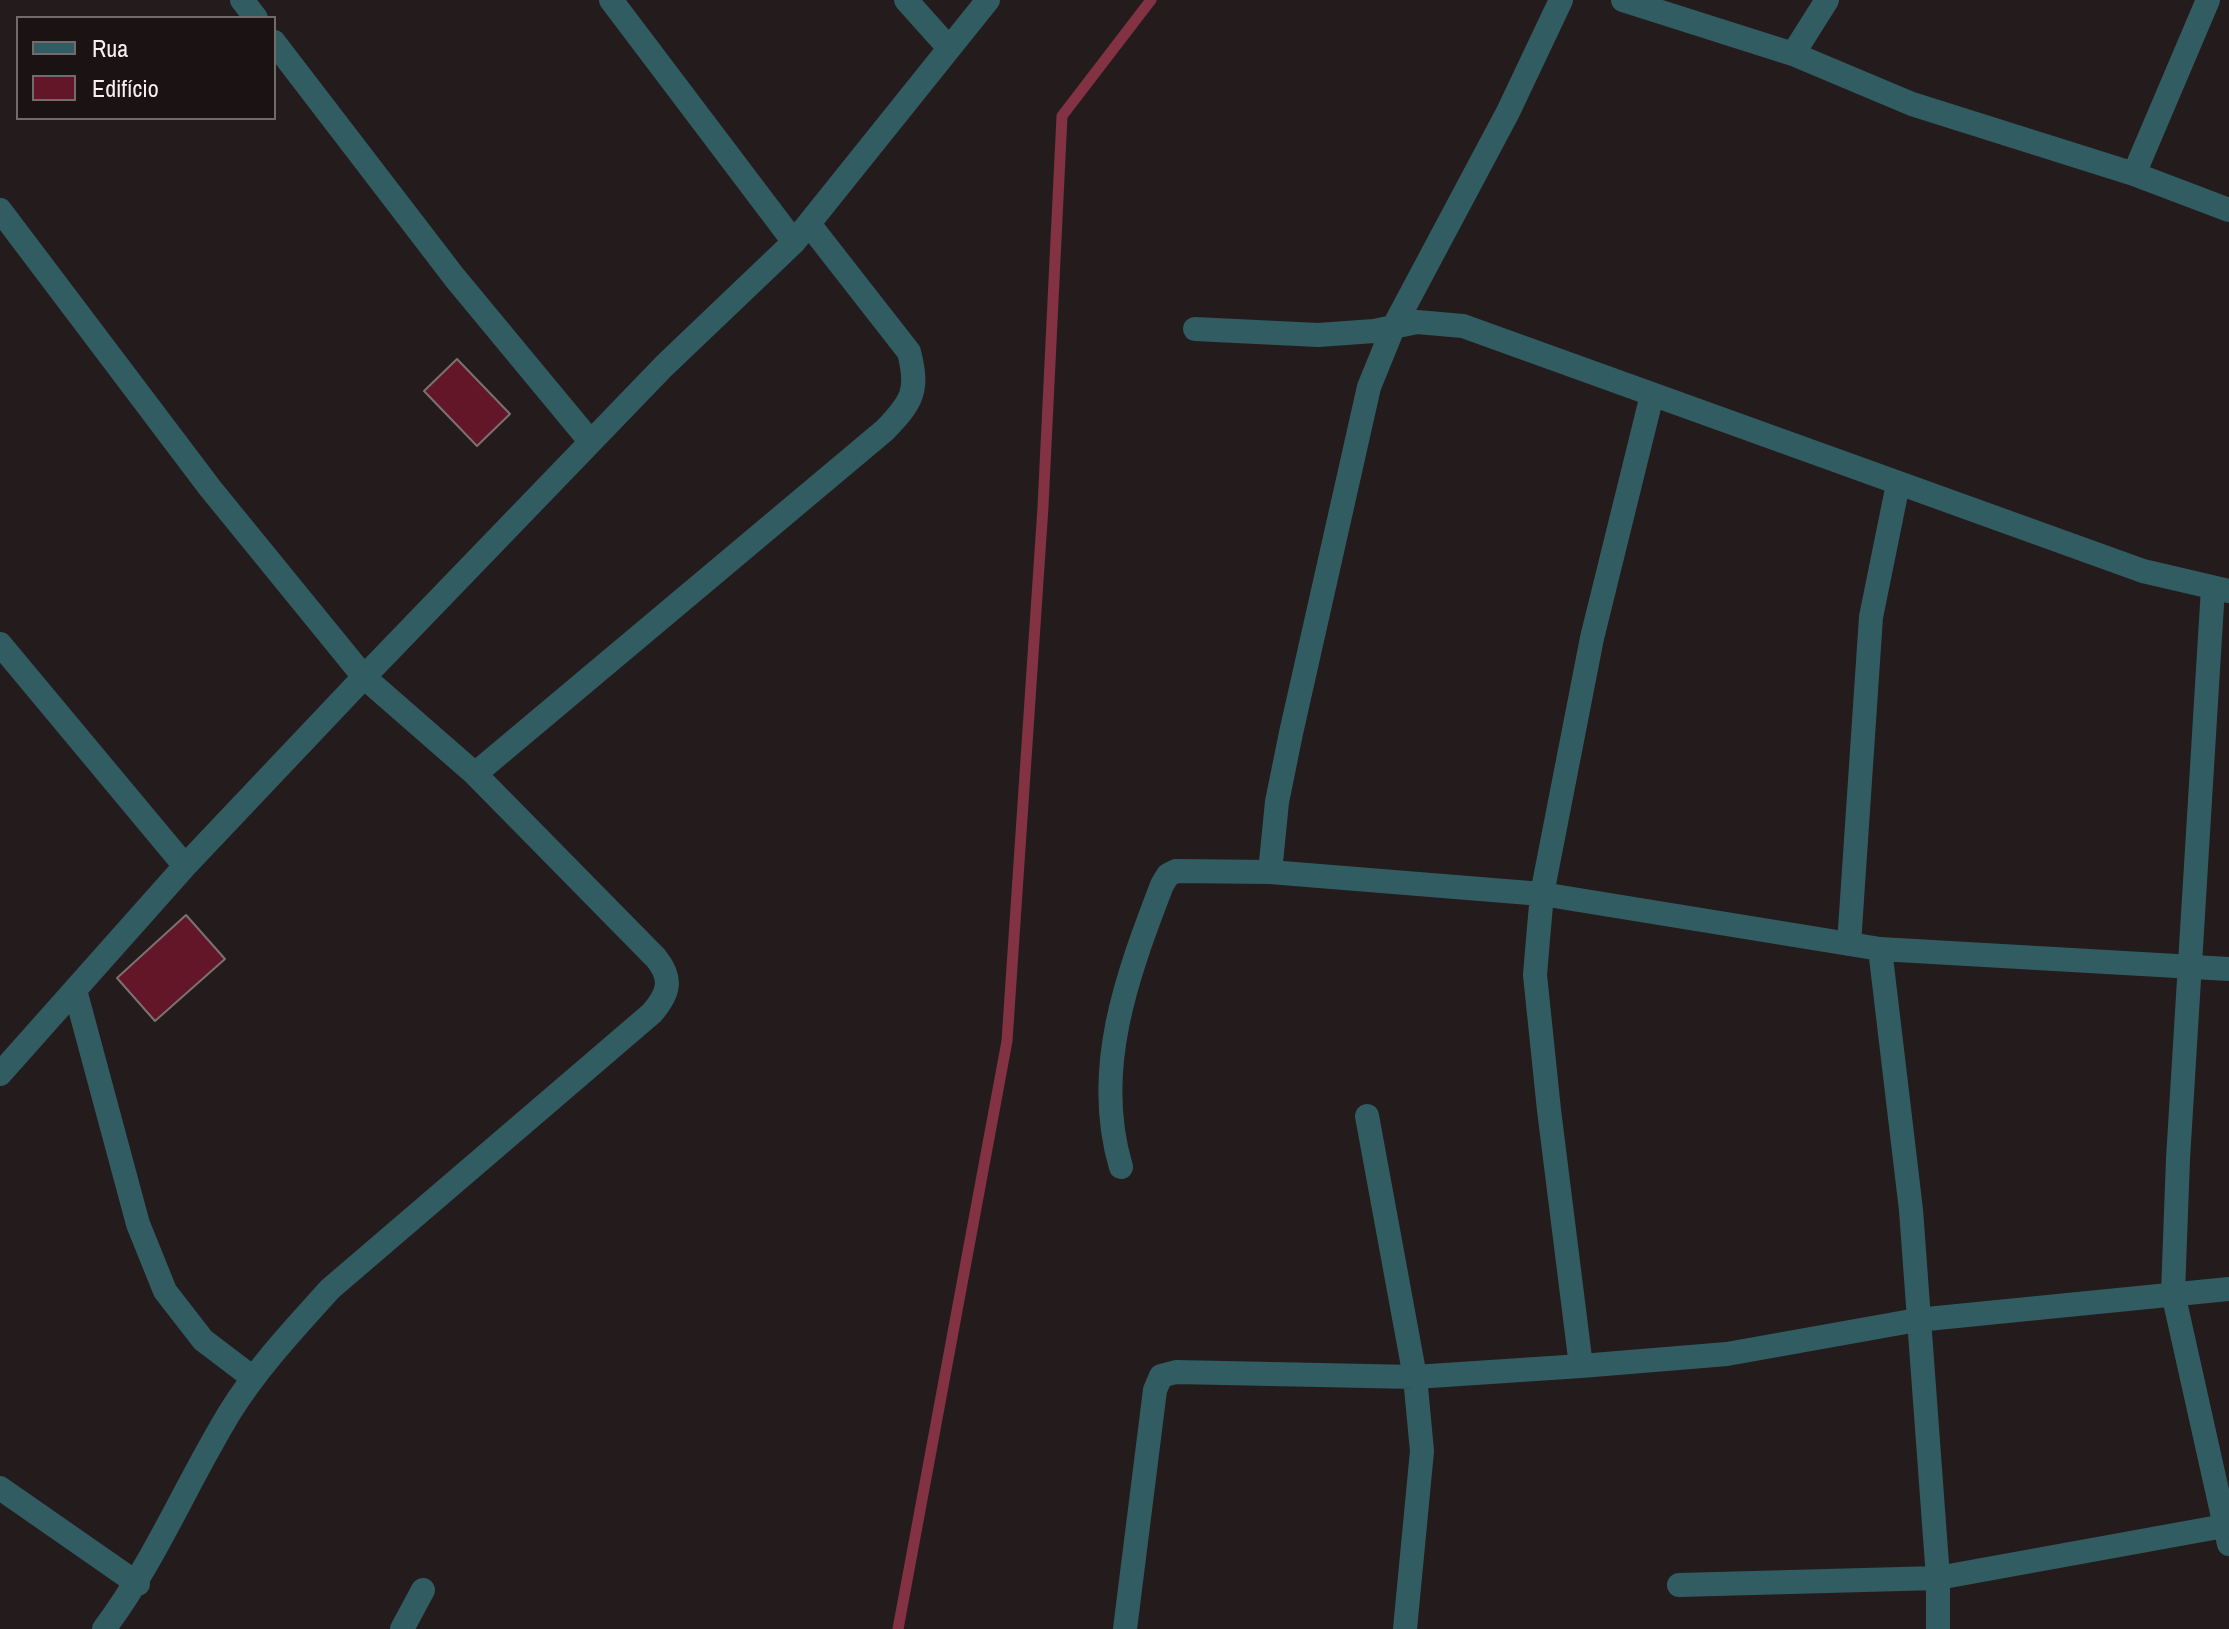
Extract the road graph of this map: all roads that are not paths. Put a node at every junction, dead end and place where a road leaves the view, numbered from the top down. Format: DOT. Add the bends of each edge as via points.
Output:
graph roads {
  1 [pos="242,0"];
  2 [pos="611,0"];
  3 [pos="906,0"];
  4 [pos="988,0"];
  5 [pos="1561,0"];
  6 [pos="1623,0"];
  7 [pos="1827,0"];
  8 [pos="2208,0"];
  9 [pos="254,16"];
  10 [pos="276,45"];
  11 [pos="949,48"];
  12 [pos="1793,54"];
  13 [pos="2134,174"];
  14 [pos="0,210"];
  15 [pos="2229,210"];
  16 [pos="801,233"];
  17 [pos="1393,328"];
  18 [pos="1195,329"];
  19 [pos="1652,395"];
  20 [pos="590,441"];
  21 [pos="1898,484"];
  22 [pos="2221,590"];
  23 [pos="0,644"];
  24 [pos="364,677"];
  25 [pos="475,774"];
  26 [pos="185,866"];
  27 [pos="1270,872"];
  28 [pos="1542,894"];
  29 [pos="1849,944"];
  30 [pos="1880,949"];
  31 [pos="2192,967"];
  32 [pos="2229,969"];
  33 [pos="75,990"];
  34 [pos="0,1074"];
  35 [pos="1367,1116"];
  36 [pos="1121,1167"];
  37 [pos="2229,1289"];
  38 [pos="2173,1293"];
  39 [pos="1917,1320"];
  40 [pos="1581,1366"];
  41 [pos="1415,1377"];
  42 [pos="253,1378"];
  43 [pos="0,1488"];
  44 [pos="2226,1535"];
  45 [pos="1938,1578"];
  46 [pos="138,1584"];
  47 [pos="1679,1585"];
  48 [pos="423,1590"];
  49 [pos="104,1629"];
  50 [pos="402,1629"];
  51 [pos="1125,1629"];
  52 [pos="1405,1629"];
  53 [pos="1938,1629"];
  1 -- 9 [label="street"];
  2 -- 16 [label="street"];
  3 -- 11 [label="street"];
  4 -- 11 [label="street"];
  5 -- 17 [label="street"];
  6 -- 12 [label="street"];
  7 -- 12 [label="street"];
  8 -- 13 [label="street"];
  10 -- 20 [label="street" via="455,278"];
  11 -- 16 [label="street"];
  12 -- 13 [label="street" via="1912,104"];
  13 -- 15 [label="street"];
  14 -- 24 [label="street" via="210,488"];
  16 -- 20 [label="street"];
  16 -- 25 [label="street" via="909,352 916,378 908,406 873,441"];
  17 -- 18 [label="street" via="1318,335"];
  17 -- 19 [label="street" via="1417,322 1463,326"];
  17 -- 27 [label="street" via="1369,387 1354,449 1288,746"];
  19 -- 21 [label="street"];
  19 -- 28 [label="street" via="1592,638"];
  20 -- 24 [label="street"];
  21 -- 22 [label="street" via="2143,571"];
  21 -- 29 [label="street" via="1871,617"];
  22 -- 31 [label="street"];
  23 -- 26 [label="street"];
  24 -- 25 [label="street"];
  24 -- 26 [label="street"];
  25 -- 42 [label="street" via="656,958 667,975 666,993 652,1013 330,1289"];
  26 -- 33 [label="street"];
  27 -- 28 [label="street"];
  27 -- 36 [label="street" via="1176,871 1162,885 1128,972 1108,1073 1113,1142"];
  28 -- 29 [label="street"];
  28 -- 40 [label="street" via="1535,975"];
  29 -- 30 [label="street"];
  30 -- 31 [label="street"];
  30 -- 39 [label="street" via="1911,1210"];
  31 -- 32 [label="street"];
  31 -- 38 [label="street"];
  33 -- 34 [label="street"];
  33 -- 42 [label="street" via="138,1224 165,1291 203,1340"];
  35 -- 41 [label="street"];
  37 -- 38 [label="street"];
  38 -- 39 [label="street"];
  38 -- 44 [label="street"];
  39 -- 40 [label="street" via="1727,1354"];
  39 -- 45 [label="street"];
  40 -- 41 [label="street"];
  41 -- 51 [label="street" via="1176,1372 1161,1376"];
  41 -- 52 [label="street" via="1422,1451"];
  42 -- 46 [label="street"];
  43 -- 46 [label="street"];
  44 -- 45 [label="street"];
  45 -- 47 [label="street"];
  45 -- 53 [label="street"];
  46 -- 49 [label="street"];
  48 -- 50 [label="street"];
}
